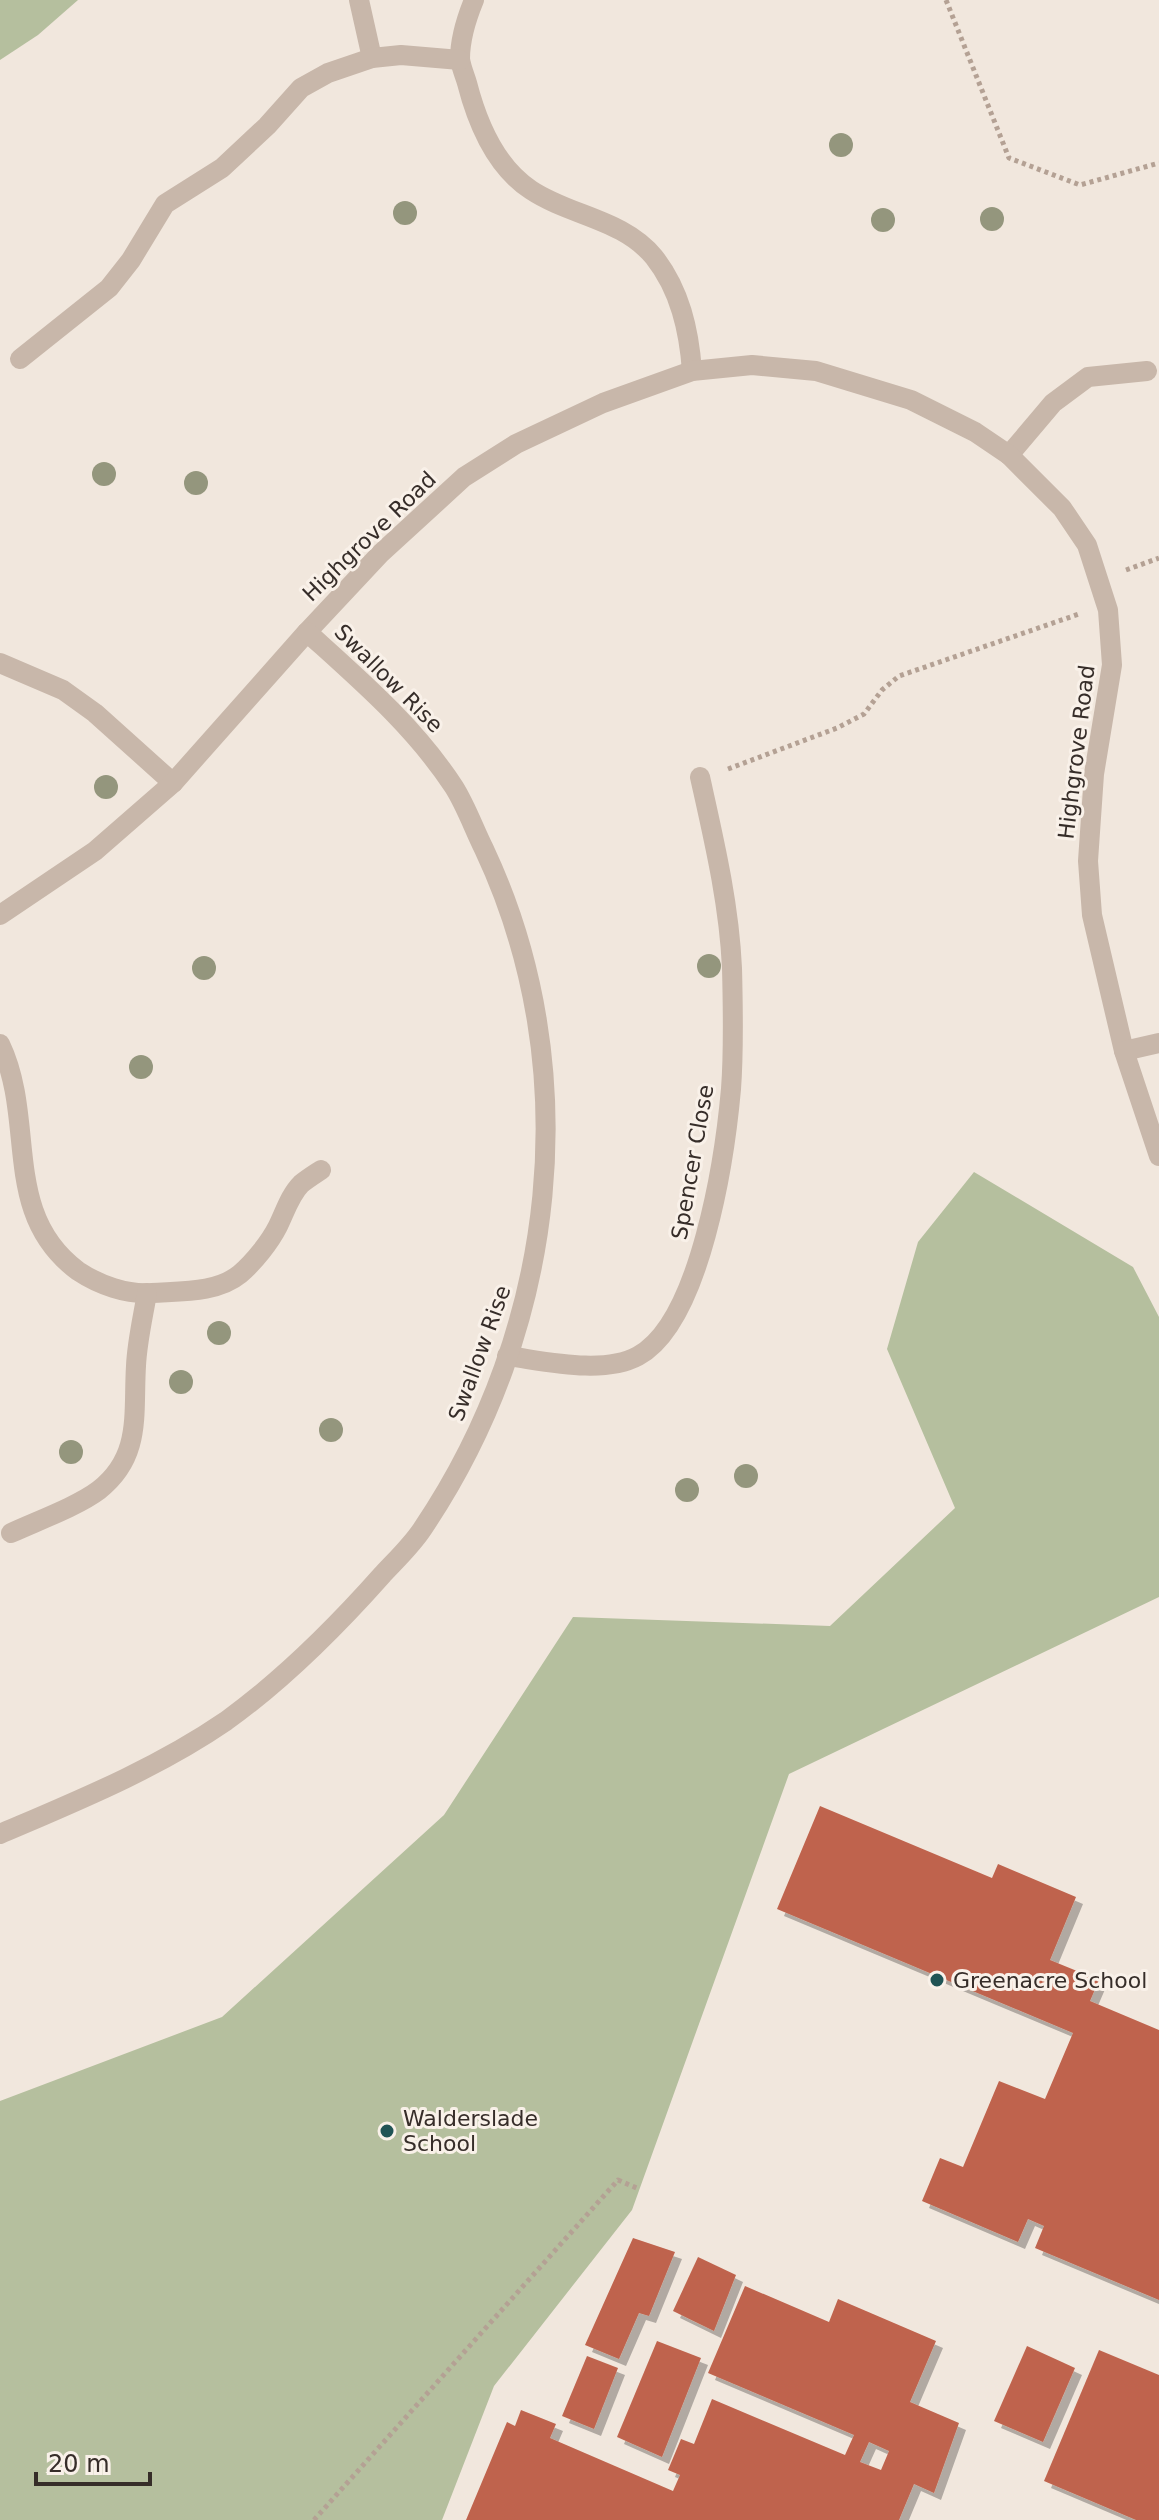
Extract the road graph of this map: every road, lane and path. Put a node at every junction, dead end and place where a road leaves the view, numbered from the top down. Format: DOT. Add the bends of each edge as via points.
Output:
graph roads {
  1 [pos="359,0"];
  2 [pos="474,0"];
  3 [pos="946,0"];
  4 [pos="372,58"];
  5 [pos="460,60"];
  6 [pos="1159,163"];
  7 [pos="20,359"];
  8 [pos="692,371"];
  9 [pos="1147,371"];
  10 [pos="1009,455"];
  11 [pos="1108,610"];
  12 [pos="307,632"];
  13 [pos="0,663"];
  14 [pos="700,777"];
  15 [pos="173,783"];
  16 [pos="0,915"];
  17 [pos="1159,1043"];
  18 [pos="0,1044"];
  19 [pos="1124,1051"];
  20 [pos="1159,1156"];
  21 [pos="321,1170"];
  22 [pos="147,1293"];
  23 [pos="507,1356"];
  24 [pos="11,1533"];
  25 [pos="0,1834"];
  26 [pos="639,2189"];
  27 [pos="314,2520"];
  1 -- 4 [label="street"];
  2 -- 5 [label="street"];
  3 -- 6 [label="path" via="1009,158 1080,185"];
  4 -- 5 [label="street"];
  4 -- 7 [label="street" via="301,88 222,168 165,204 109,288"];
  5 -- 8 [label="street" via="476,116 500,159 529,189 626,233 652,255 671,283 689,332"];
  8 -- 10 [label="street, Highgrove Road" via="752,365 854,381 911,400"];
  8 -- 12 [label="street, Highgrove Road" via="603,403 516,444 464,477 391,543"];
  9 -- 10 [label="street" via="1088,377 1053,403"];
  10 -- 11 [label="street, Highgrove Road" via="1062,508 1087,545"];
  11 -- 14 [label="path" via="1070,615 899,676 864,714 837,728"];
  11 -- 19 [label="street, Highgrove Road" via="1112,665 1094,774 1088,861 1092,915"];
  12 -- 15 [label="street, Highgrove Road"];
  12 -- 23 [label="street, Swallow Rise" via="425,745 456,791 500,884 529,973 544,1058 543,1203 526,1303"];
  13 -- 15 [label="street" via="63,690"];
  14 -- 23 [label="street, Spencer Close" via="724,889 732,967 731,1087 700,1257 679,1311 661,1338 637,1357 602,1365"];
  15 -- 16 [label="street, Highgrove Road" via="95,851"];
  17 -- 19 [label="street"];
  18 -- 22 [label="street" via="16,1108 22,1193 36,1226 54,1251 89,1279"];
  19 -- 20 [label="street, Highgrove Road"];
  21 -- 22 [label="street" via="301,1185 276,1230 239,1275 212,1288"];
  22 -- 24 [label="street" via="136,1364 134,1436 117,1474 97,1492"];
  23 -- 25 [label="street, Swallow Rise" via="444,1495 420,1532 347,1614 225,1721 116,1785"];
  26 -- 27 [label="path" via="618,2180"];
}
